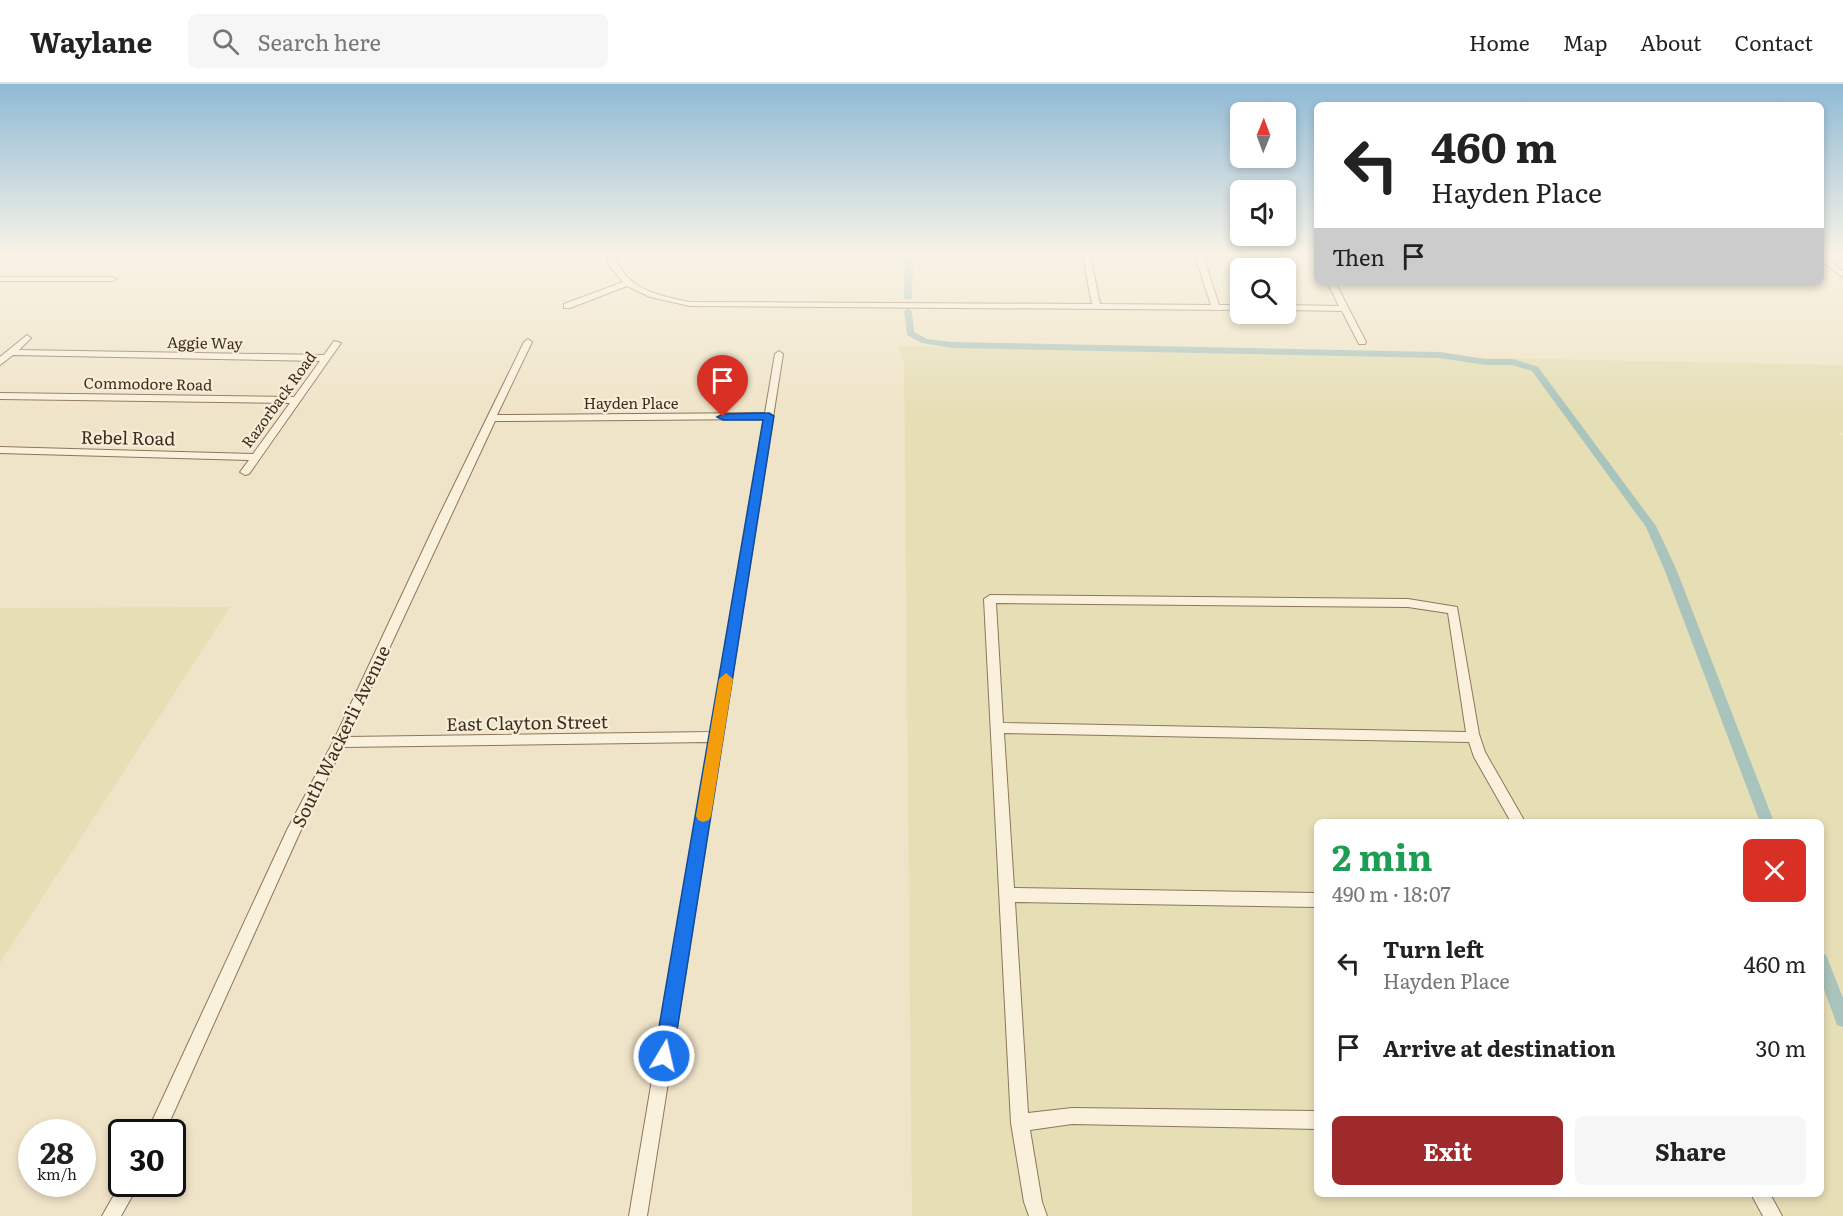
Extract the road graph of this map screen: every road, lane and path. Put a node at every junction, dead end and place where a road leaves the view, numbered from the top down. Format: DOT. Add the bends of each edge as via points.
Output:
graph roads {
  1 [pos="1030,306"];
  2 [pos="1096,306"];
  3 [pos="1343,306"];
  4 [pos="1216,308"];
  5 [pos="1230,308"];
  6 [pos="1296,308"];
  7 [pos="1345,309"];
  8 [pos="27,338"];
  9 [pos="528,342"];
  10 [pos="1362,342"];
  11 [pos="337,343"];
  12 [pos="11,352"];
  13 [pos="779,354"];
  14 [pos="326,358"];
  15 [pos="0,362"];
  16 [pos="0,396"];
  17 [pos="296,400"];
  18 [pos="769,416"];
  19 [pos="492,418"];
  20 [pos="0,450"];
  21 [pos="255,457"];
  22 [pos="245,472"];
  23 [pos="997,729"];
  24 [pos="716,737"];
  25 [pos="1474,737"];
  26 [pos="339,742"];
  27 [pos="1516,819"];
  28 [pos="1007,895"];
  29 [pos="1314,900"];
  30 [pos="162,1119"];
  31 [pos="1314,1120"];
  32 [pos="1020,1123"];
  33 [pos="122,1197"];
  34 [pos="1762,1197"];
  35 [pos="111,1216"];
  36 [pos="638,1216"];
  37 [pos="1038,1216"];
  38 [pos="1773,1216"];
  1 -- 2 [label="street"];
  2 -- 4 [label="street"];
  3 -- 7 [label="street"];
  4 -- 5 [label="street"];
  6 -- 7 [label="street"];
  7 -- 10 [label="street"];
  8 -- 12 [label="street"];
  9 -- 19 [label="street, South Wackerli Avenue"];
  11 -- 14 [label="street, Razorback Road"];
  12 -- 14 [label="street, Aggie Way"];
  12 -- 15 [label="street"];
  13 -- 18 [label="street"];
  14 -- 17 [label="street, Razorback Road"];
  16 -- 17 [label="street, Commodore Road"];
  17 -- 21 [label="street, Razorback Road"];
  18 -- 19 [label="street, Hayden Place"];
  18 -- 24 [label="street"];
  19 -- 26 [label="street, South Wackerli Avenue"];
  20 -- 21 [label="street, Rebel Road"];
  21 -- 22 [label="street, Razorback Road"];
  23 -- 25 [label="street"];
  23 -- 25 [label="street" via="990,599 1408,603 1453,610"];
  23 -- 28 [label="street"];
  24 -- 26 [label="street, East Clayton Street"];
  24 -- 36 [label="street"];
  25 -- 27 [label="street"];
  26 -- 30 [label="street, South Wackerli Avenue" via="294,830"];
  28 -- 29 [label="street"];
  28 -- 32 [label="street"];
  31 -- 32 [label="street" via="1072,1116"];
  32 -- 37 [label="street"];
  33 -- 35 [label="street"];
  34 -- 38 [label="street"];
}
